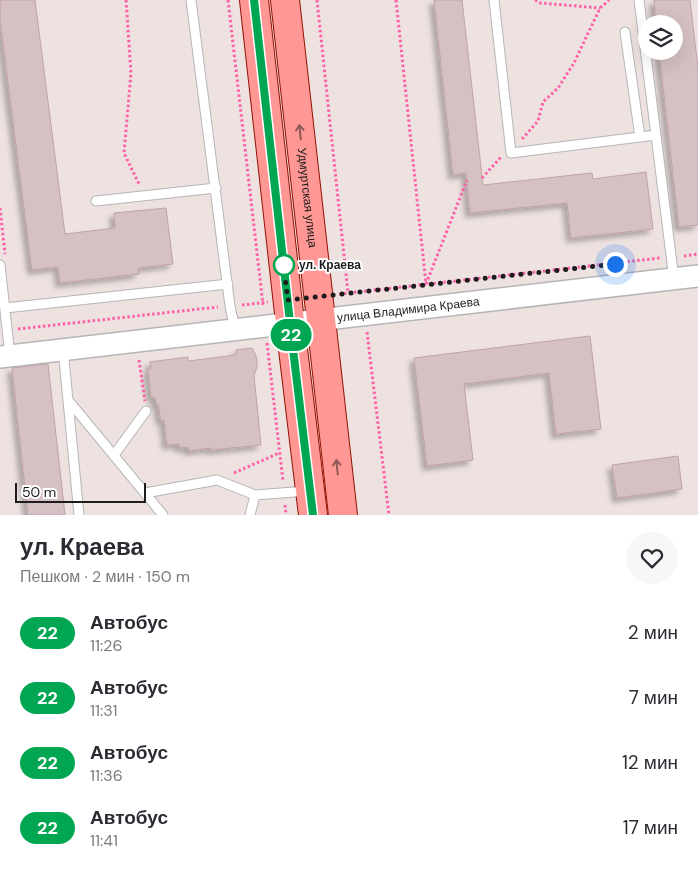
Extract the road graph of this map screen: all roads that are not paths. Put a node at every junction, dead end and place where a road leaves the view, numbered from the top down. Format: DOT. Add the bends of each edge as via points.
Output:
graph roads {
  1 [pos="191,0"];
  2 [pos="254,0"];
  3 [pos="285,0"];
  4 [pos="494,0"];
  5 [pos="639,0"];
  6 [pos="625,32"];
  7 [pos="656,135"];
  8 [pos="640,137"];
  9 [pos="216,188"];
  10 [pos="96,201"];
  11 [pos="0,265"];
  12 [pos="698,276"];
  13 [pos="674,279"];
  14 [pos="228,284"];
  15 [pos="5,308"];
  16 [pos="319,308"];
  17 [pos="276,313"];
  18 [pos="235,330"];
  19 [pos="62,349"];
  20 [pos="5,356"];
  21 [pos="68,400"];
  22 [pos="146,411"];
  23 [pos="114,454"];
  24 [pos="145,493"];
  25 [pos="255,494"];
  26 [pos="302,499"];
  27 [pos="79,515"];
  28 [pos="163,515"];
  29 [pos="250,515"];
  30 [pos="343,515"];
  1 -- 9 [label="lane"];
  2 -- 17 [label="main road"];
  16 -- 3 [label="main road, Удмуртская улица, one-way"];
  4 -- 8 [label="lane" via="511,153"];
  5 -- 7 [label="lane"];
  6 -- 8 [label="lane"];
  7 -- 8 [label="lane"];
  7 -- 13 [label="lane"];
  9 -- 10 [label="lane"];
  9 -- 14 [label="lane"];
  11 -- 15 [label="lane"];
  12 -- 13 [label="street, улица Владимира Краева"];
  13 -- 16 [label="street, улица Владимира Краева" via="364,315"];
  14 -- 15 [label="lane"];
  14 -- 18 [label="lane"];
  15 -- 20 [label="lane"];
  16 -- 17 [label="street, улица Владимира Краева"];
  30 -- 16 [label="main road, Удмуртская улица, one-way"];
  17 -- 18 [label="street, улица Владимира Краева"];
  17 -- 26 [label="main road"];
  18 -- 19 [label="street, улица Владимира Краева"];
  19 -- 20 [label="street, улица Владимира Краева"];
  19 -- 21 [label="lane"];
  21 -- 23 [label="lane"];
  21 -- 27 [label="lane"];
  22 -- 23 [label="lane"];
  23 -- 24 [label="lane"];
  24 -- 25 [label="lane" via="217,480"];
  24 -- 28 [label="lane"];
  25 -- 26 [label="lane"];
  25 -- 29 [label="lane"];
}
